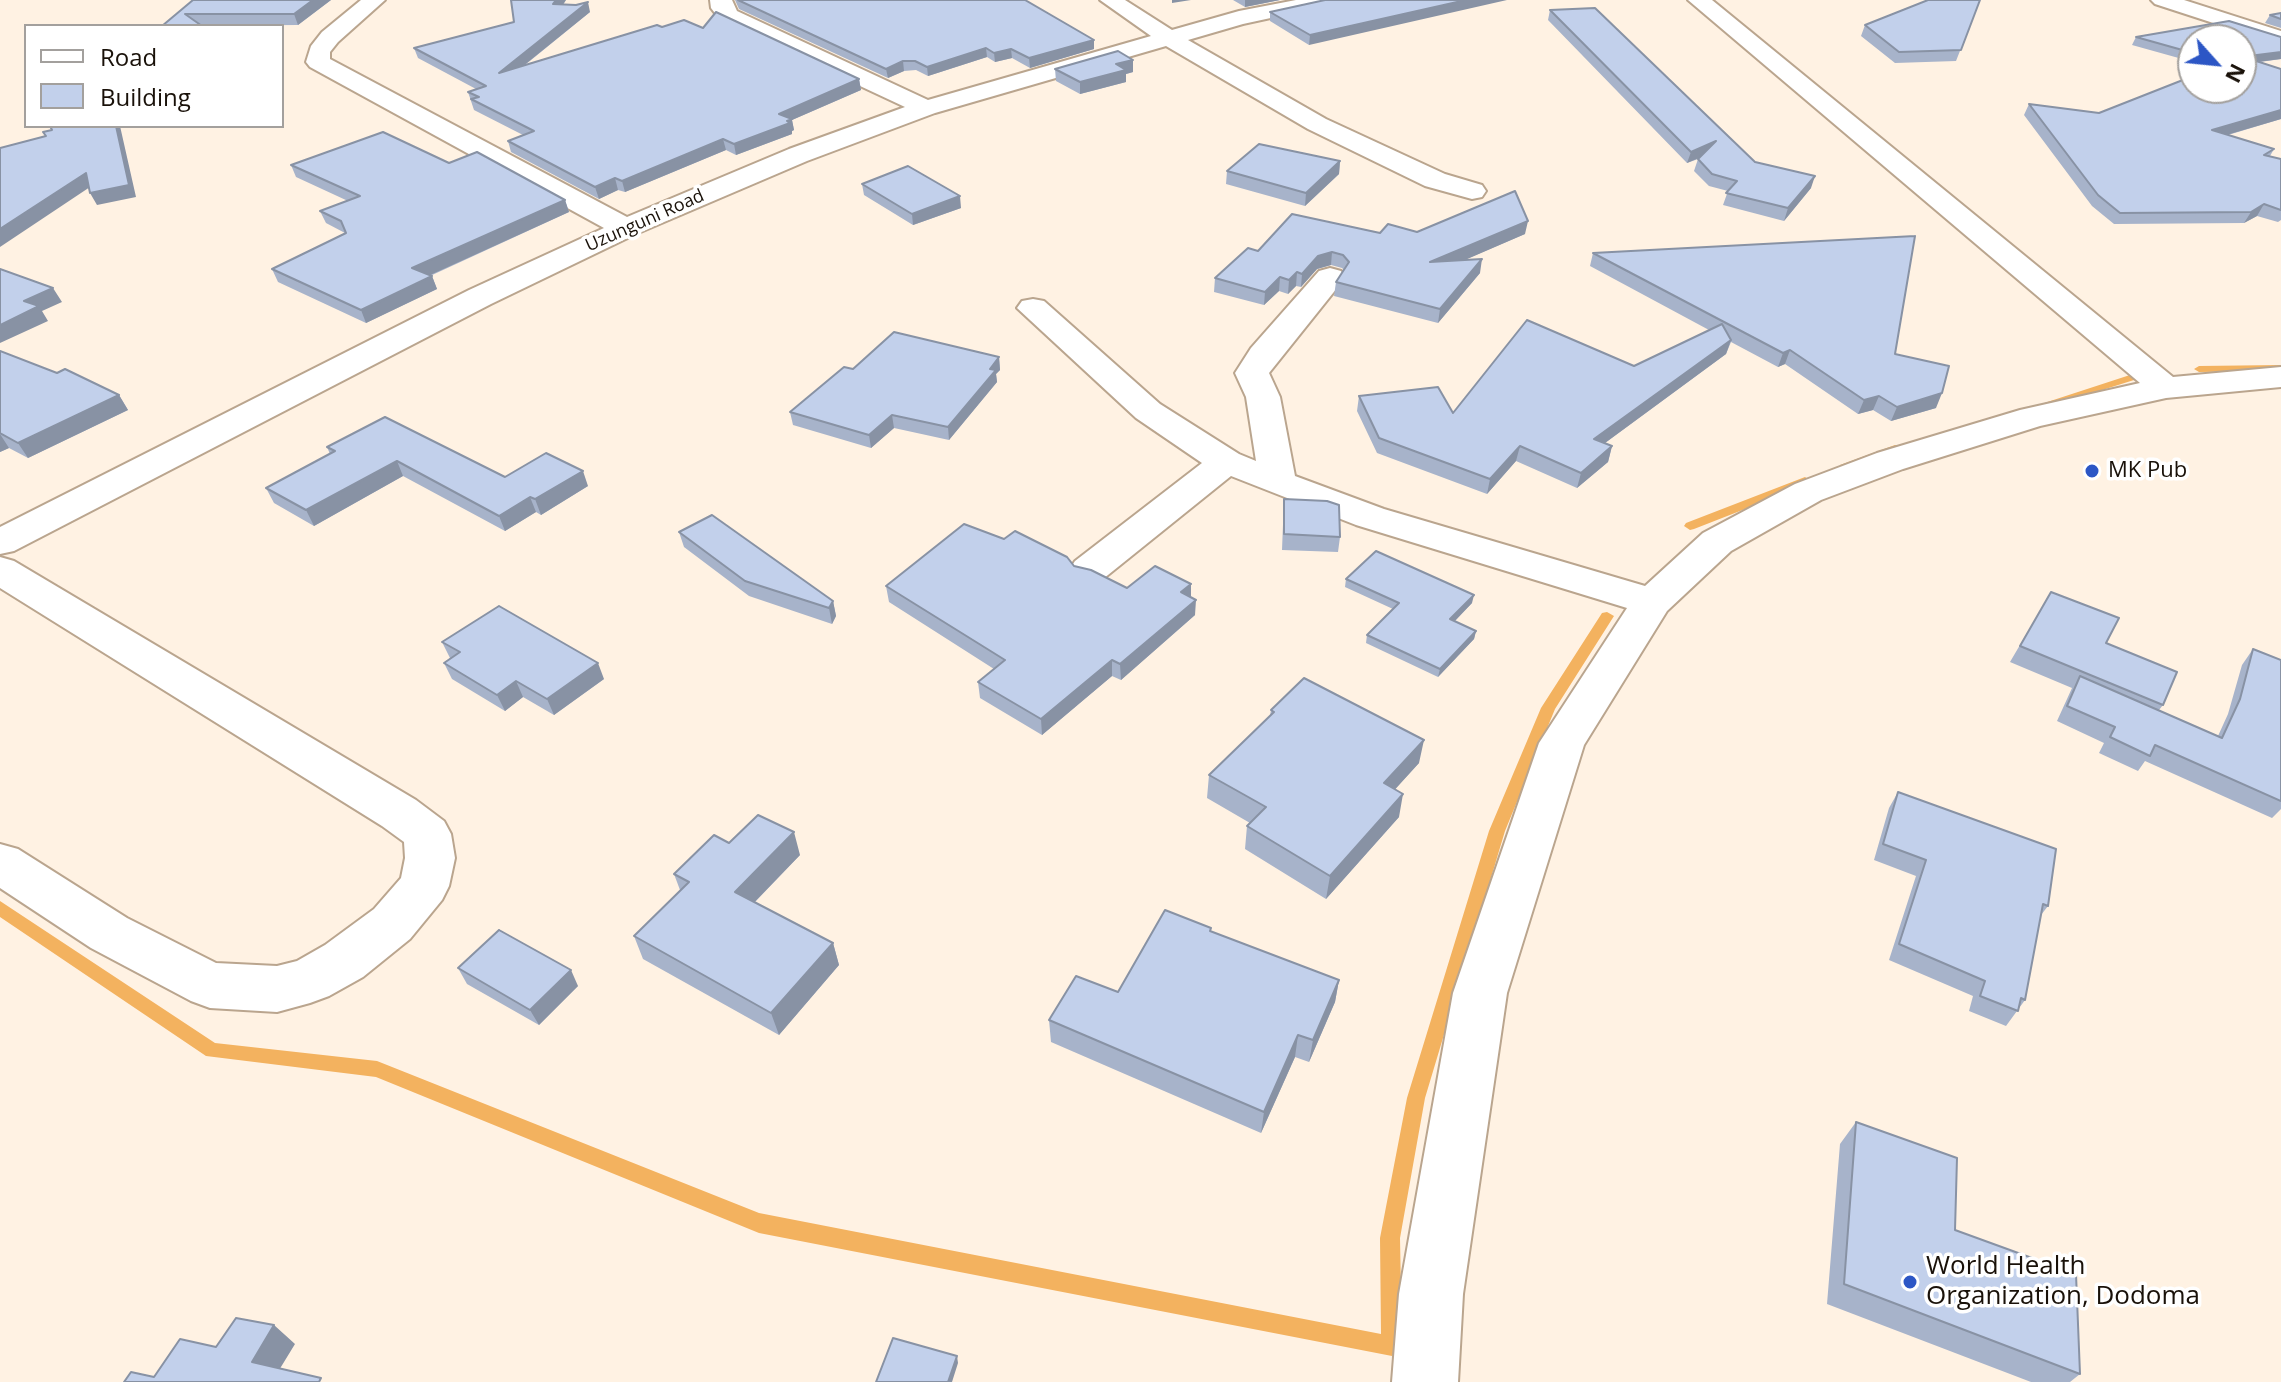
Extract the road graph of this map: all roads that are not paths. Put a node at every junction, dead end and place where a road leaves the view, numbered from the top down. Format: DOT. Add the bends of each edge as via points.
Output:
graph roads {
  1 [pos="374,0"];
  2 [pos="721,0"];
  3 [pos="1111,0"];
  4 [pos="1328,0"];
  5 [pos="1699,0"];
  6 [pos="2174,1"];
  7 [pos="1167,37"];
  8 [pos="2281,38"];
  9 [pos="926,108"];
  10 [pos="1472,191"];
  11 [pos="626,228"];
  12 [pos="1330,277"];
  13 [pos="1033,308"];
  14 [pos="2281,377"];
  15 [pos="2166,388"];
  16 [pos="1226,462"];
  17 [pos="1278,481"];
  18 [pos="0,542"];
  19 [pos="0,570"];
  20 [pos="1089,570"];
  21 [pos="1652,602"];
  22 [pos="0,863"];
  23 [pos="1425,1382"];
  1 -- 11 [label="street" via="330,37 318,62"];
  2 -- 9 [label="street" via="729,16"];
  3 -- 7 [label="street"];
  4 -- 7 [label="street, Uzunguni Road"];
  5 -- 15 [label="street"];
  6 -- 8 [label="street"];
  7 -- 9 [label="street, Uzunguni Road"];
  7 -- 10 [label="street" via="1317,124 1435,180"];
  9 -- 11 [label="street, Uzunguni Road"];
  11 -- 18 [label="street, Uzunguni Road"];
  12 -- 17 [label="street" via="1252,373 1263,397"];
  13 -- 16 [label="street" via="1148,411"];
  14 -- 15 [label="street"];
  15 -- 21 [label="street" via="2032,417 1808,492 1717,542"];
  16 -- 17 [label="street"];
  16 -- 20 [label="street"];
  17 -- 21 [label="street" via="1370,517"];
  19 -- 22 [label="street" via="399,813 427,834 430,858 424,886 392,924 344,961 310,980 277,989 210,985 109,933"];
  21 -- 23 [label="street" via="1562,743 1480,993 1431,1294"];
}
